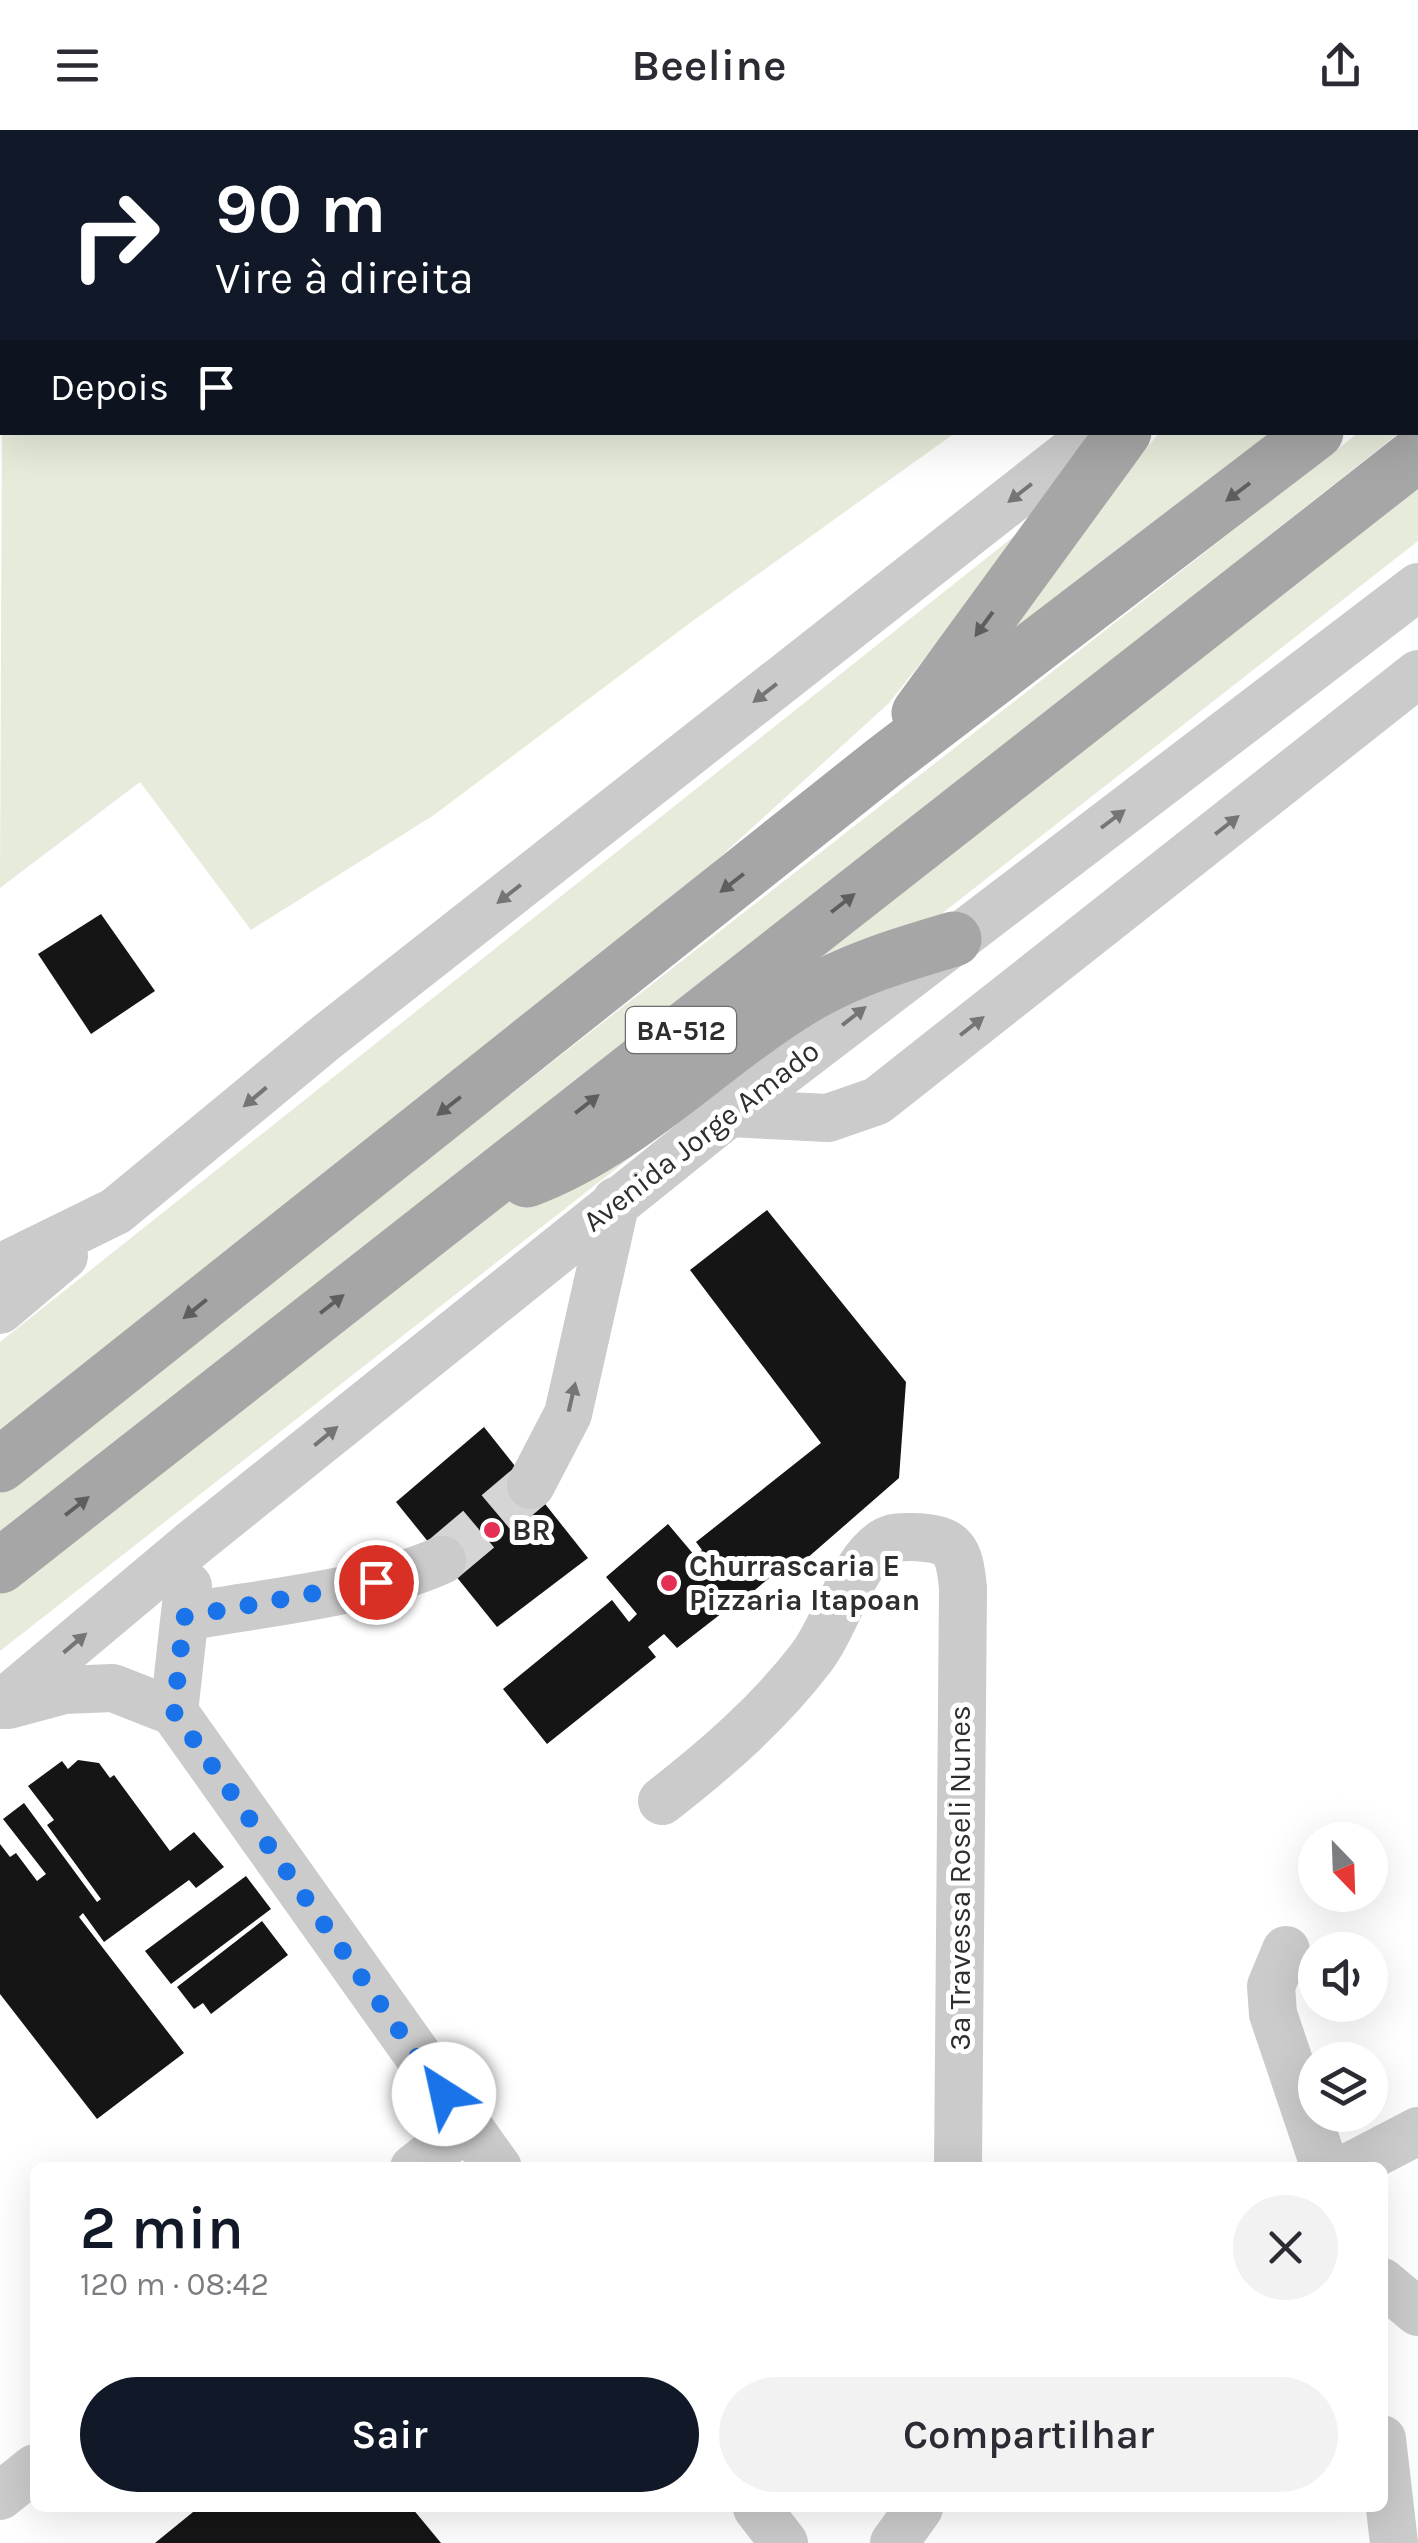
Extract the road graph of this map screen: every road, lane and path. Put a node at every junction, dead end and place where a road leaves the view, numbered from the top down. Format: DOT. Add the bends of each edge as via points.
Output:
graph roads {
  1 [pos="1093,435"];
  2 [pos="1122,435"];
  3 [pos="1312,435"];
  4 [pos="1418,454"];
  5 [pos="1418,587"];
  6 [pos="1418,674"];
  7 [pos="883,763"];
  8 [pos="954,940"];
  9 [pos="729,1113"];
  10 [pos="616,1201"];
  11 [pos="454,1208"];
  12 [pos="116,1211"];
  13 [pos="0,1268"];
  14 [pos="0,1310"];
  15 [pos="0,1465"];
  16 [pos="531,1485"];
  17 [pos="192,1544"];
  18 [pos="442,1560"];
  19 [pos="0,1566"];
  20 [pos="184,1617"];
  21 [pos="0,1706"];
  22 [pos="174,1712"];
  23 [pos="662,1802"];
  24 [pos="1286,1950"];
  25 [pos="467,2126"];
  26 [pos="1418,2131"];
  27 [pos="422,2162"];
  28 [pos="494,2162"];
  29 [pos="958,2162"];
  30 [pos="1323,2162"];
  31 [pos="1359,2162"];
  32 [pos="1388,2287"];
  33 [pos="1418,2312"];
  34 [pos="30,2472"];
  35 [pos="1388,2491"];
  36 [pos="0,2496"];
  37 [pos="760,2512"];
  38 [pos="916,2512"];
  39 [pos="784,2543"];
  40 [pos="894,2543"];
  41 [pos="1394,2543"];
  1 -- 12 [label="street, one-way" via="323,1040"];
  2 -- 7 [label="main road, one-way"];
  3 -- 7 [label="main road, BA-512, one-way"];
  11 -- 4 [label="main road, BA-512, one-way"];
  8 -- 5 [label="street, Avenida Jorge Amado, one-way"];
  9 -- 6 [label="street, one-way" via="828,1118 877,1102"];
  7 -- 15 [label="main road, BA-512, one-way"];
  9 -- 8 [label="street, Avenida Jorge Amado, one-way"];
  8 -- 11 [label="main road" via="892,957 804,997 602,1143"];
  9 -- 10 [label="street, Avenida Jorge Amado"];
  16 -- 10 [label="street, one-way" via="568,1414"];
  17 -- 10 [label="street, Avenida Jorge Amado, one-way"];
  19 -- 11 [label="main road, BA-512, one-way"];
  12 -- 13 [label="street"];
  12 -- 14 [label="street"];
  17 -- 20 [label="street"];
  21 -- 17 [label="street, Avenida Jorge Amado, one-way"];
  18 -- 20 [label="street" via="376,1582"];
  20 -- 22 [label="street"];
  21 -- 22 [label="street" via="64,1690 113,1688"];
  22 -- 25 [label="street"];
  23 -- 29 [label="street, 3ª Travessa Roseli Nunes" via="729,1748 813,1657 869,1555 886,1540 940,1538 960,1559"];
  24 -- 30 [label="street" via="1272,1986 1274,2014"];
  25 -- 27 [label="street"];
  25 -- 28 [label="street"];
  26 -- 31 [label="street"];
  32 -- 33 [label="street"];
  34 -- 36 [label="street"];
  35 -- 41 [label="street"];
  37 -- 39 [label="street"];
  38 -- 40 [label="street"];
}
